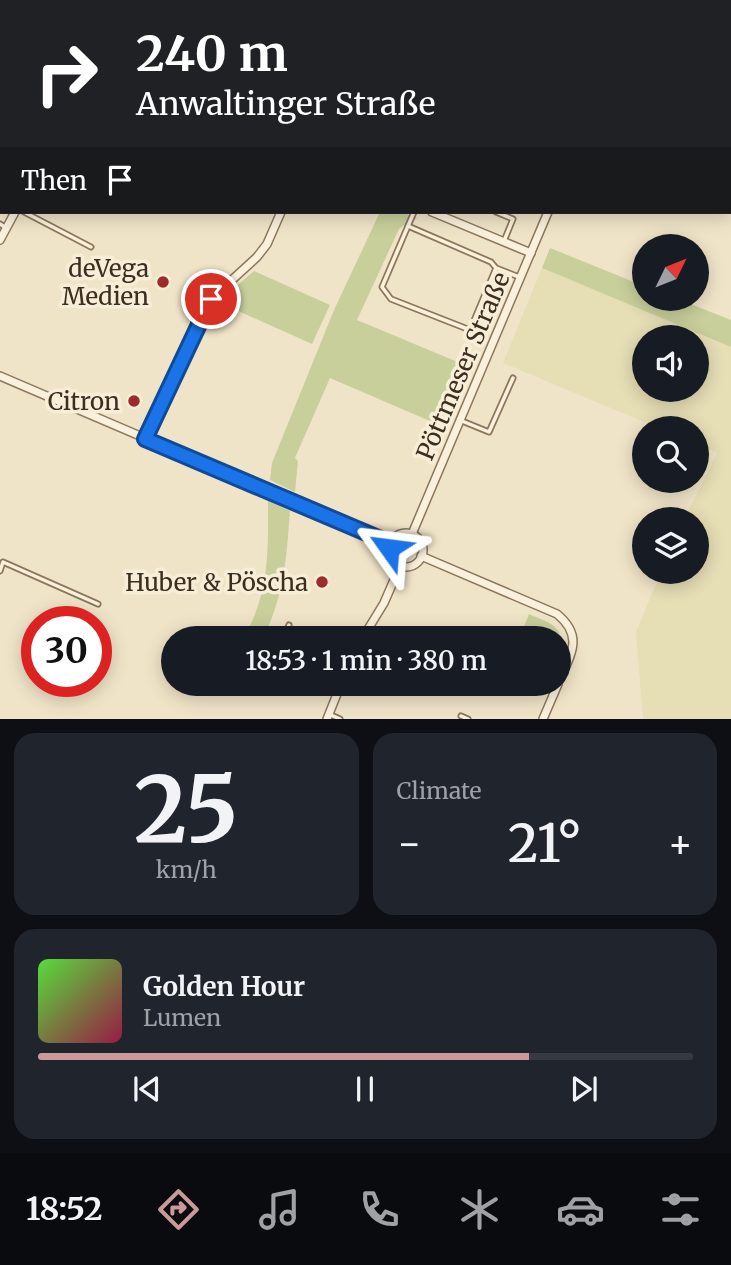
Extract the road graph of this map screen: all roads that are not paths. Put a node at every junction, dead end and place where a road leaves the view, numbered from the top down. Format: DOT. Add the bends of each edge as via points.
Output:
graph roads {
  1 [pos="28,214"];
  2 [pos="280,214"];
  3 [pos="413,214"];
  4 [pos="437,214"];
  5 [pos="501,214"];
  6 [pos="547,214"];
  7 [pos="3,226"];
  8 [pos="408,226"];
  9 [pos="0,240"];
  10 [pos="504,242"];
  11 [pos="91,247"];
  12 [pos="531,253"];
  13 [pos="496,268"];
  14 [pos="521,278"];
  15 [pos="0,376"];
  16 [pos="513,378"];
  17 [pos="460,420"];
  18 [pos="145,439"];
  19 [pos="412,534"];
  20 [pos="390,543"];
  21 [pos="421,556"];
  22 [pos="400,566"];
  23 [pos="0,571"];
  24 [pos="98,604"];
  25 [pos="370,626"];
  26 [pos="569,626"];
  27 [pos="571,629"];
  28 [pos="571,652"];
  29 [pos="336,696"];
  30 [pos="553,696"];
  31 [pos="461,716"];
  32 [pos="328,717"];
  33 [pos="340,719"];
  34 [pos="468,719"];
  35 [pos="542,719"];
  1 -- 11 [label="lane"];
  2 -- 18 [label="street" via="257,257 211,299"];
  3 -- 8 [label="lane"];
  4 -- 10 [label="street"];
  5 -- 10 [label="lane" via="513,219"];
  6 -- 12 [label="street, Pöttmeser Straße"];
  7 -- 9 [label="street"];
  8 -- 13 [label="lane" via="491,261"];
  8 -- 13 [label="lane" via="382,287 391,299 470,330"];
  10 -- 12 [label="street"];
  12 -- 14 [label="street, Pöttmeser Straße"];
  13 -- 14 [label="lane"];
  14 -- 17 [label="street, Pöttmeser Straße"];
  15 -- 18 [label="street"];
  16 -- 17 [label="lane" via="489,432"];
  17 -- 19 [label="street, Pöttmeser Straße"];
  18 -- 20 [label="street"];
  19 -- 20 [label="street" via="397,535"];
  19 -- 21 [label="street" via="420,541"];
  20 -- 22 [label="street" via="391,557"];
  21 -- 22 [label="street" via="415,564"];
  21 -- 26 [label="street" via="557,614"];
  22 -- 25 [label="street"];
  23 -- 24 [label="lane" via="3,562"];
  27 -- 28 [label="street"];
  29 -- 32 [label="street"];
  30 -- 35 [label="street"];
  31 -- 34 [label="lane"];
  32 -- 33 [label="lane"];
}
